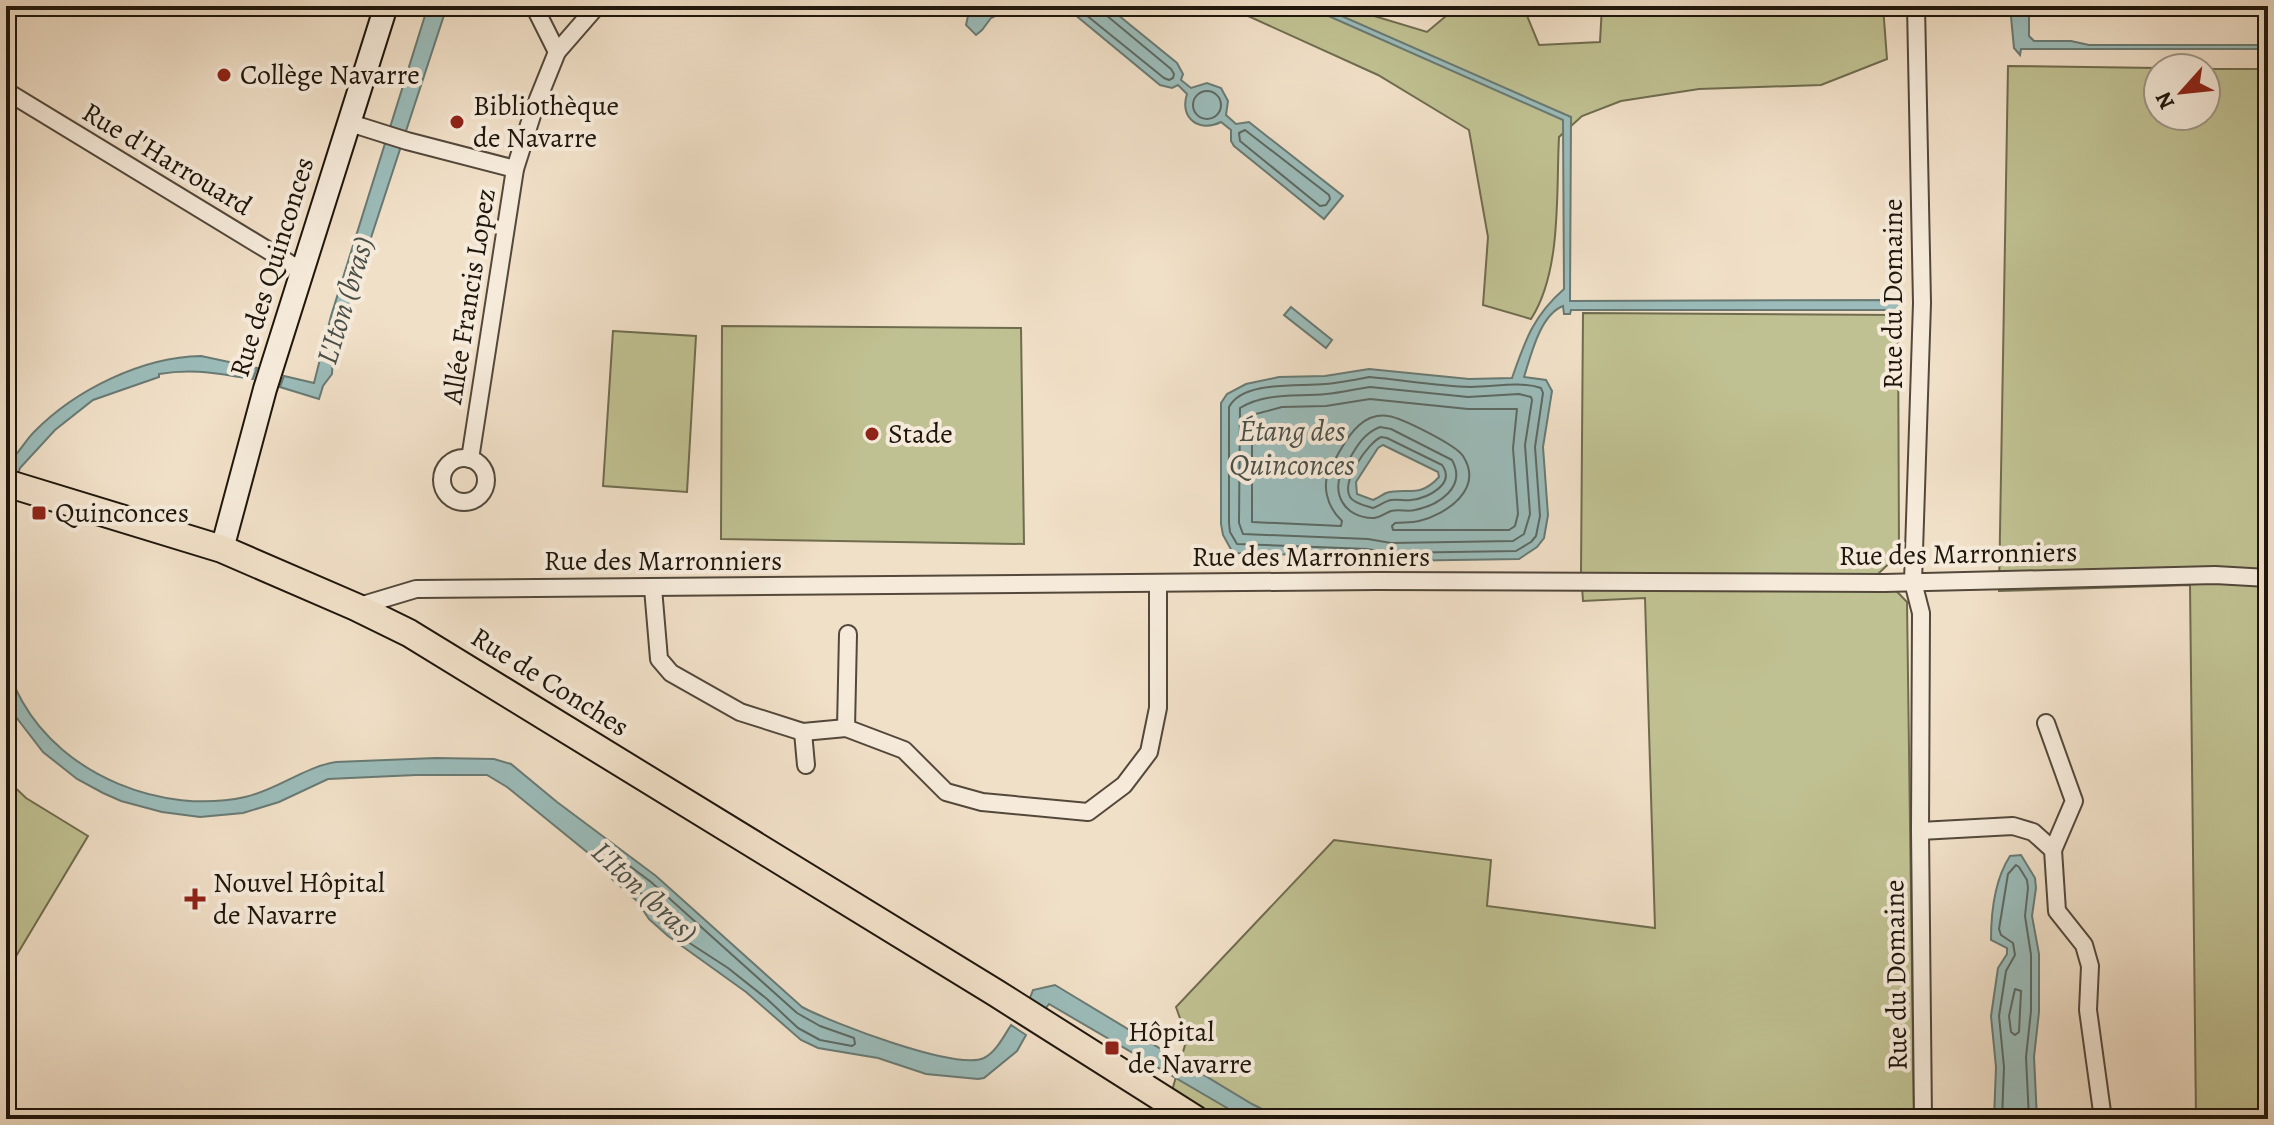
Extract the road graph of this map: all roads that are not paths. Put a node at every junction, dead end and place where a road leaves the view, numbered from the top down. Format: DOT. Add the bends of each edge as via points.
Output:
graph roads {
  1 [pos="386,6"];
  2 [pos="534,6"];
  3 [pos="597,6"];
  4 [pos="1916,6"];
  5 [pos="557,52"];
  6 [pos="6,91"];
  7 [pos="350,123"];
  8 [pos="515,169"];
  9 [pos="302,271"];
  10 [pos="470,459"];
  11 [pos="11,484"];
  12 [pos="222,549"];
  13 [pos="2268,578"];
  14 [pos="1913,582"];
  15 [pos="1158,584"];
  16 [pos="653,588"];
  17 [pos="356,607"];
  18 [pos="848,634"];
  19 [pos="2046,723"];
  20 [pos="846,728"];
  21 [pos="803,732"];
  22 [pos="806,765"];
  23 [pos="1920,831"];
  24 [pos="2053,850"];
  25 [pos="1195,1119"];
  26 [pos="1923,1119"];
  27 [pos="2103,1119"];
  1 -- 7 [label="street, Rue des Quinconces"];
  2 -- 5 [label="street"];
  3 -- 5 [label="street, Allée Francis Lopez"];
  4 -- 14 [label="street, Rue du Domaine" via="1922,303"];
  5 -- 8 [label="street, Allée Francis Lopez"];
  6 -- 9 [label="street, Rue d'Harrouard"];
  7 -- 8 [label="street"];
  7 -- 9 [label="street, Rue des Quinconces"];
  8 -- 10 [label="street, Allée Francis Lopez"];
  9 -- 12 [label="street, Rue des Quinconces"];
  11 -- 12 [label="main road, Rue de Conches"];
  12 -- 17 [label="main road, Rue de Conches"];
  13 -- 14 [label="street, Rue des Marronniers"];
  14 -- 15 [label="street, Rue des Marronniers"];
  14 -- 23 [label="street, Rue du Domaine" via="1921,613"];
  15 -- 16 [label="street, Rue des Marronniers"];
  15 -- 20 [label="street" via="1158,708 1149,752 1124,785 1088,812 982,802 946,792 904,750"];
  16 -- 17 [label="street, Rue des Marronniers" via="416,589"];
  16 -- 21 [label="street" via="659,659 671,673 740,712"];
  17 -- 25 [label="main road, Rue de Conches" via="409,633"];
  18 -- 20 [label="street"];
  19 -- 24 [label="street" via="2074,801"];
  20 -- 21 [label="street"];
  21 -- 22 [label="street"];
  23 -- 24 [label="street" via="2013,826 2033,832"];
  23 -- 26 [label="street, Rue du Domaine"];
  24 -- 27 [label="street" via="2057,911 2084,945 2090,966 2088,1010"];
}
